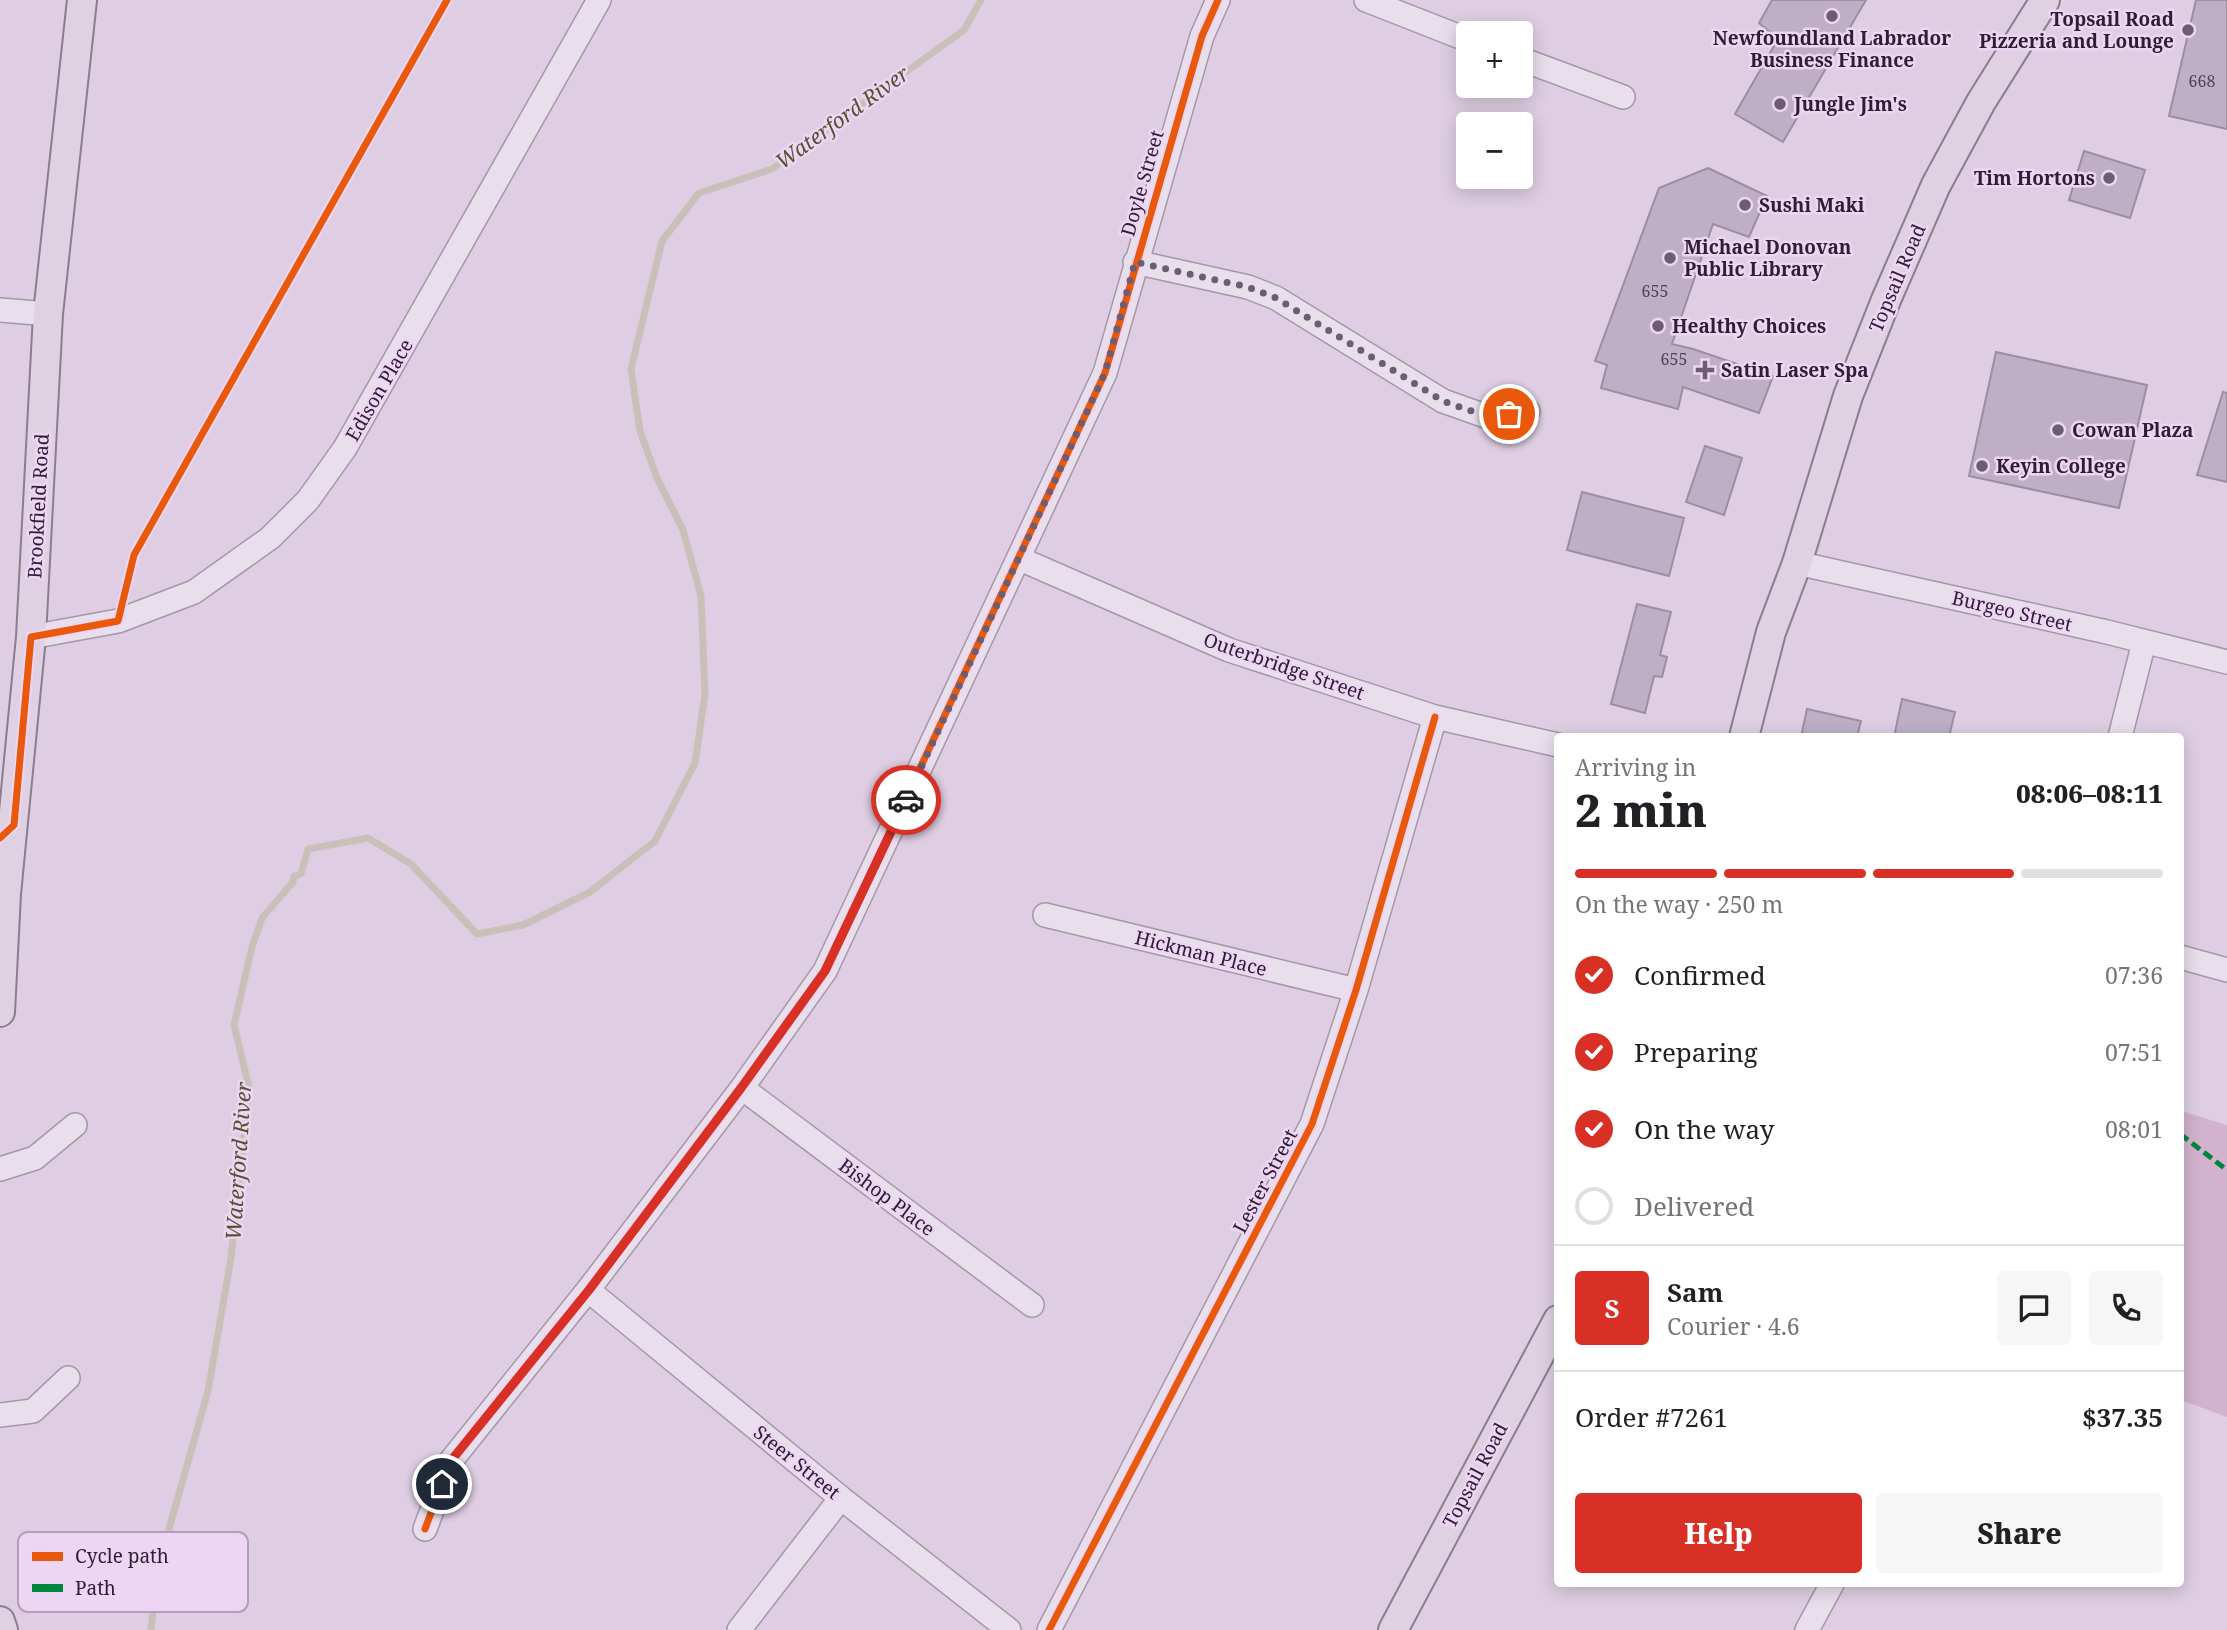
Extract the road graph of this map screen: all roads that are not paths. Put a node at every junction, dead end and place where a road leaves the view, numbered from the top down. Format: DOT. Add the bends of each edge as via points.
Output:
graph roads {
  1 [pos="82,0"];
  2 [pos="599,0"];
  3 [pos="1218,0"];
  4 [pos="1366,0"];
  5 [pos="2045,0"];
  6 [pos="1456,35"];
  7 [pos="1533,63"];
  8 [pos="1623,97"];
  9 [pos="1135,262"];
  10 [pos="0,310"];
  11 [pos="48,314"];
  12 [pos="1528,411"];
  13 [pos="1020,559"];
  14 [pos="1797,563"];
  15 [pos="32,637"];
  16 [pos="2144,642"];
  17 [pos="2227,662"];
  18 [pos="1435,718"];
  19 [pos="1745,733"];
  20 [pos="2121,733"];
  21 [pos="1554,744"];
  22 [pos="3,893"];
  23 [pos="1045,915"];
  24 [pos="2184,958"];
  25 [pos="2227,970"];
  26 [pos="1356,990"];
  27 [pos="0,1012"];
  28 [pos="741,1088"];
  29 [pos="75,1125"];
  30 [pos="0,1169"];
  31 [pos="589,1290"];
  32 [pos="1032,1305"];
  33 [pos="1554,1328"];
  34 [pos="68,1378"];
  35 [pos="0,1415"];
  36 [pos="841,1498"];
  37 [pos="425,1529"];
  38 [pos="1830,1587"];
  39 [pos="0,1620"];
  40 [pos="3,1630"];
  41 [pos="739,1630"];
  42 [pos="1009,1630"];
  43 [pos="1049,1630"];
  44 [pos="1393,1630"];
  45 [pos="1807,1630"];
  1 -- 11 [label="main road, Brookfield Road"];
  2 -- 15 [label="street, Edison Place" via="345,449 309,499 271,538 194,592 118,621"];
  3 -- 9 [label="street, Doyle Street" via="1202,36"];
  4 -- 6 [label="street"];
  5 -- 14 [label="main road, Topsail Road" via="1936,185 1848,396"];
  7 -- 8 [label="street"];
  9 -- 12 [label="street" via="1248,287 1276,298 1443,401 1491,418"];
  9 -- 13 [label="street, Doyle Street" via="1105,373"];
  10 -- 11 [label="street"];
  11 -- 15 [label="main road, Brookfield Road"];
  13 -- 18 [label="street, Outerbridge Street" via="1229,650"];
  13 -- 28 [label="street, Doyle Street" via="825,971"];
  14 -- 16 [label="street, Burgeo Street"];
  14 -- 19 [label="main road, Topsail Road" via="1771,632"];
  15 -- 22 [label="main road, Brookfield Road"];
  16 -- 17 [label="street, Burgeo Street"];
  16 -- 20 [label="street"];
  18 -- 21 [label="street, Outerbridge Street"];
  18 -- 26 [label="street, Lester Street"];
  22 -- 27 [label="main road, Brookfield Road"];
  23 -- 26 [label="street, Hickman Place"];
  24 -- 25 [label="street"];
  26 -- 43 [label="street, Lester Street" via="1312,1124"];
  28 -- 31 [label="street, Doyle Street"];
  28 -- 32 [label="street, Bishop Place"];
  29 -- 30 [label="street" via="35,1158"];
  31 -- 36 [label="street, Steer Street"];
  31 -- 37 [label="street, Doyle Street" via="450,1462"];
  33 -- 44 [label="main road, Topsail Road"];
  34 -- 35 [label="street" via="33,1411"];
  36 -- 41 [label="street"];
  36 -- 42 [label="street, Steer Street"];
  38 -- 45 [label="street"];
  39 -- 40 [label="main road"];
}
